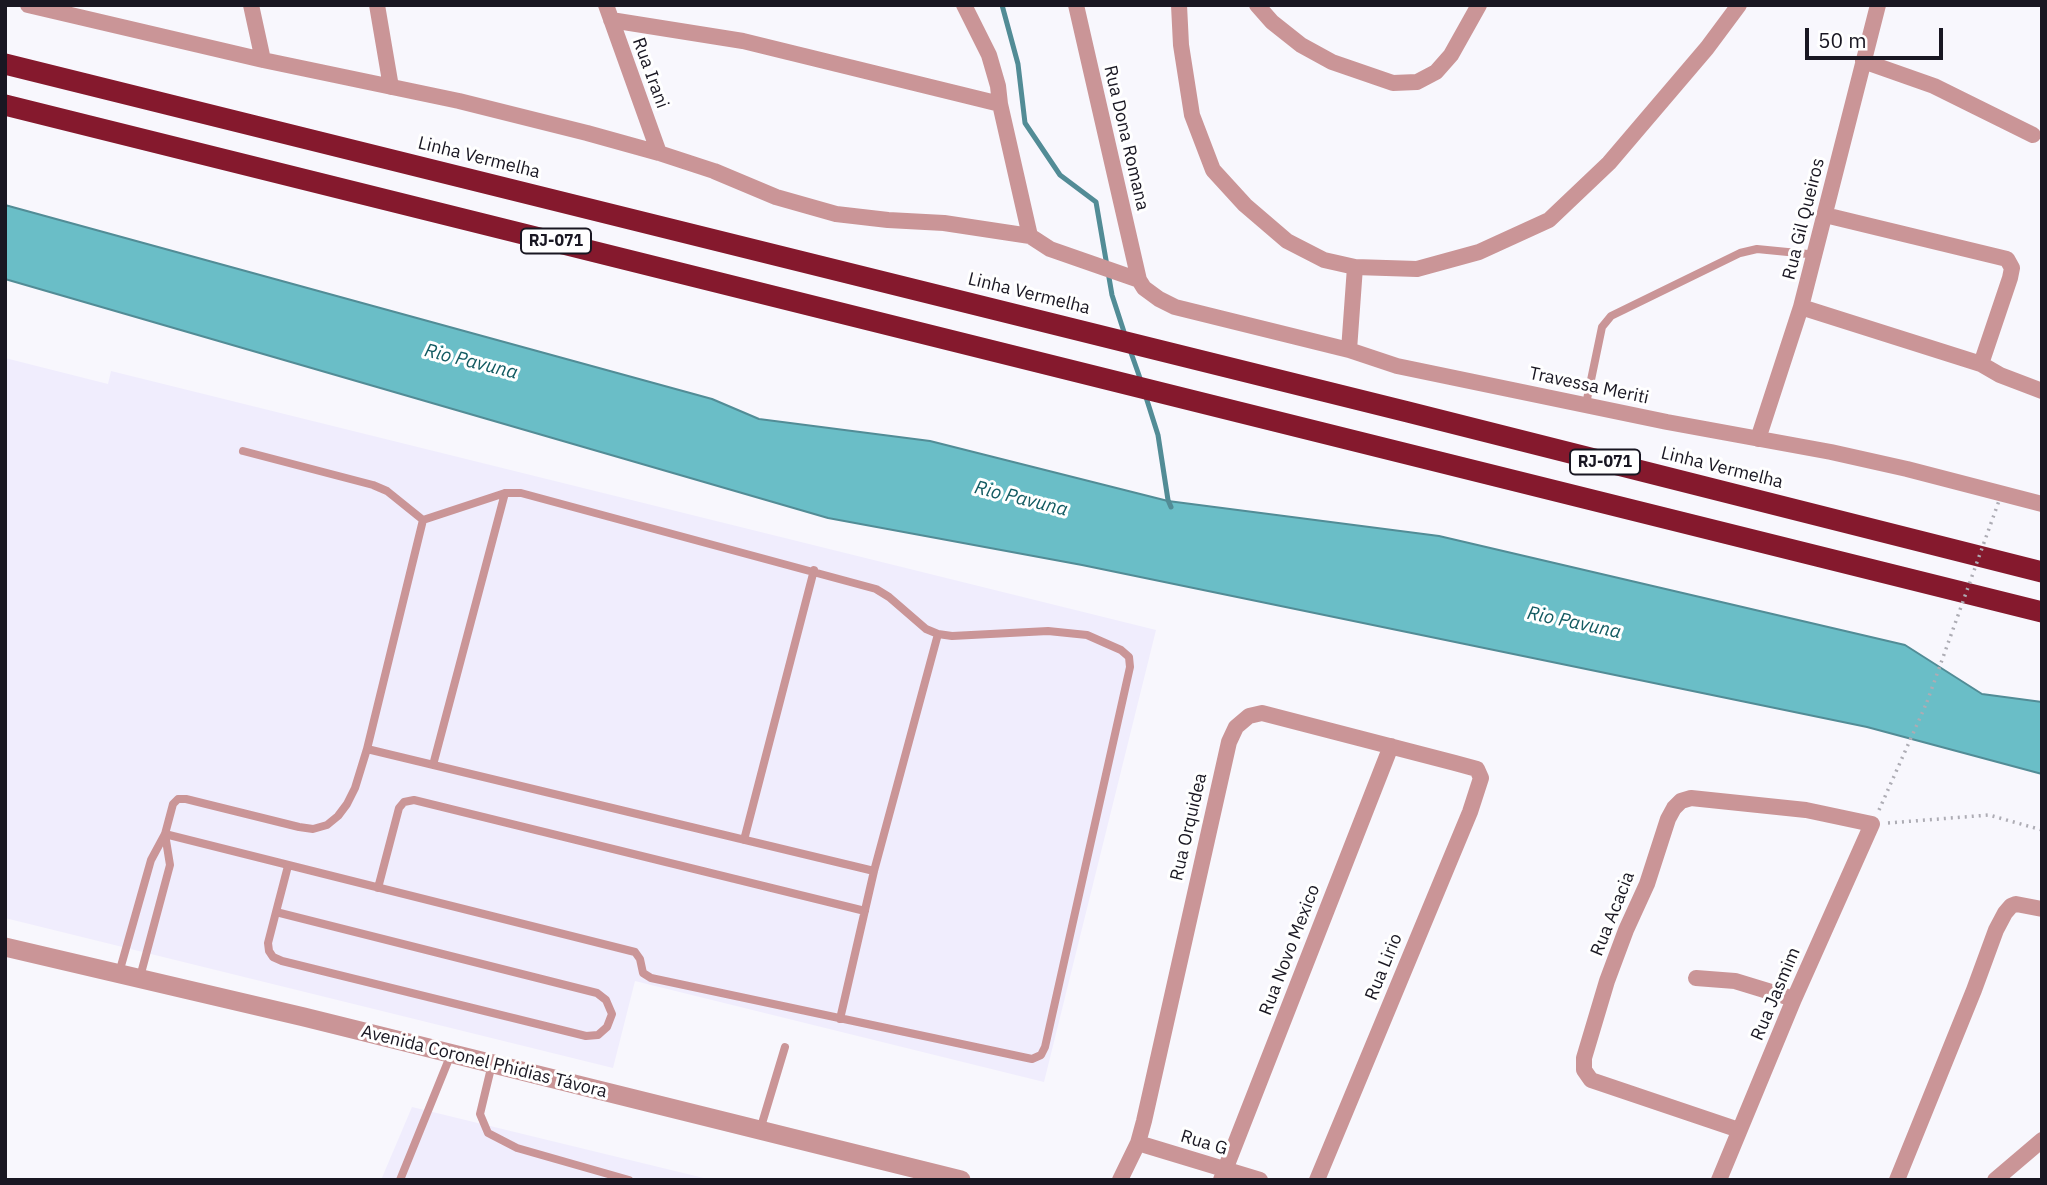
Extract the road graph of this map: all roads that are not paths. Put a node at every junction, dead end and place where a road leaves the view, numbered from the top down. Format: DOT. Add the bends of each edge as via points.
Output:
graph roads {
  1 [pos="28,5"];
  2 [pos="251,5"];
  3 [pos="377,5"];
  4 [pos="964,5"];
  5 [pos="1076,5"];
  6 [pos="1179,5"];
  7 [pos="1257,5"];
  8 [pos="1479,5"];
  9 [pos="1739,5"];
  10 [pos="1878,5"];
  11 [pos="608,13"];
  12 [pos="263,60"];
  13 [pos="1863,61"];
  14 [pos="5,64"];
  15 [pos="391,87"];
  16 [pos="1000,104"];
  17 [pos="5,105"];
  18 [pos="2033,135"];
  19 [pos="659,153"];
  20 [pos="1825,215"];
  21 [pos="1030,236"];
  22 [pos="1808,254"];
  23 [pos="1355,267"];
  24 [pos="1139,280"];
  25 [pos="1801,307"];
  26 [pos="1349,350"];
  27 [pos="1982,364"];
  28 [pos="2042,391"];
  29 [pos="1586,404"];
  30 [pos="1758,439"];
  31 [pos="243,452"];
  32 [pos="506,493"];
  33 [pos="2042,504"];
  34 [pos="423,520"];
  35 [pos="814,570"];
  36 [pos="2042,572"];
  37 [pos="2042,612"];
  38 [pos="938,634"];
  39 [pos="1391,746"];
  40 [pos="367,749"];
  41 [pos="433,765"];
  42 [pos="1477,769"];
  43 [pos="1872,824"];
  44 [pos="165,834"];
  45 [pos="744,840"];
  46 [pos="288,866"];
  47 [pos="874,871"];
  48 [pos="378,888"];
  49 [pos="2042,909"];
  50 [pos="864,911"];
  51 [pos="276,912"];
  52 [pos="5,947"];
  53 [pos="119,973"];
  54 [pos="140,978"];
  55 [pos="1696,978"];
  56 [pos="1794,999"];
  57 [pos="840,1019"];
  58 [pos="785,1047"];
  59 [pos="451,1054"];
  60 [pos="492,1064"];
  61 [pos="760,1130"];
  62 [pos="1739,1130"];
  63 [pos="2042,1140"];
  64 [pos="1138,1143"];
  65 [pos="1223,1175"];
  66 [pos="400,1180"];
  67 [pos="629,1180"];
  68 [pos="961,1180"];
  69 [pos="1119,1180"];
  70 [pos="1260,1180"];
  71 [pos="1317,1180"];
  72 [pos="1719,1180"];
  73 [pos="1897,1180"];
  74 [pos="1995,1180"];
  1 -- 12 [label="street"];
  2 -- 12 [label="street"];
  3 -- 15 [label="street"];
  4 -- 16 [label="street" via="989,55"];
  5 -- 24 [label="street, Rua Dona Romana"];
  6 -- 23 [label="street" via="1192,115 1213,170 1287,241 1324,260"];
  7 -- 8 [label="street" via="1301,45 1332,62 1393,83 1417,82 1436,72"];
  9 -- 23 [label="street" via="1609,163 1549,220 1479,252 1417,269"];
  10 -- 13 [label="street, Rua Gil Queiros"];
  11 -- 16 [label="street"];
  11 -- 19 [label="street, Rua Irani"];
  12 -- 15 [label="street"];
  13 -- 18 [label="street" via="1934,86"];
  13 -- 20 [label="street, Rua Gil Queiros"];
  14 -- 36 [label="highway, Linha Vermelha / RJ-071"];
  15 -- 19 [label="street"];
  16 -- 21 [label="street"];
  17 -- 37 [label="highway, RJ-071"];
  19 -- 21 [label="street" via="836,214"];
  20 -- 25 [label="street, Rua Gil Queiros"];
  20 -- 27 [label="street" via="2007,259 2012,268 2010,278"];
  21 -- 24 [label="street, Travessa Meriti" via="1050,250"];
  22 -- 29 [label="lane" via="1757,249 1740,253 1611,316 1602,327"];
  23 -- 26 [label="street"];
  24 -- 26 [label="street, Travessa Meriti" via="1175,307"];
  25 -- 27 [label="street"];
  25 -- 30 [label="street, Rua Gil Queiros"];
  26 -- 29 [label="street, Travessa Meriti" via="1397,366"];
  27 -- 28 [label="street"];
  29 -- 30 [label="street, Travessa Meriti"];
  30 -- 33 [label="street, Travessa Meriti" via="1908,469"];
  31 -- 34 [label="lane" via="373,485"];
  32 -- 34 [label="lane"];
  32 -- 35 [label="lane" via="521,493"];
  32 -- 41 [label="lane"];
  34 -- 40 [label="lane"];
  35 -- 38 [label="lane" via="876,589"];
  35 -- 45 [label="lane"];
  38 -- 47 [label="lane"];
  38 -- 57 [label="lane" via="1087,635 1129,657 1045,1047 1032,1059"];
  39 -- 42 [label="street, Rua Orquidea"];
  39 -- 64 [label="street, Rua Orquidea" via="1262,713 1249,716 1236,727 1225,755"];
  39 -- 65 [label="street, Rua Novo Mexico"];
  40 -- 41 [label="lane"];
  40 -- 44 [label="lane" via="347,804 327,825 299,827 178,799"];
  41 -- 45 [label="lane"];
  42 -- 71 [label="street, Rua Lirio" via="1481,778 1469,812"];
  43 -- 56 [label="street, Rua Jasmim"];
  43 -- 62 [label="street, Rua Acacia" via="1806,810 1703,798 1681,801 1668,819 1607,981 1584,1070 1591,1080"];
  44 -- 46 [label="lane"];
  44 -- 53 [label="lane" via="150,860"];
  44 -- 54 [label="lane" via="170,865"];
  45 -- 47 [label="lane"];
  46 -- 48 [label="lane"];
  46 -- 51 [label="lane"];
  47 -- 50 [label="lane"];
  48 -- 50 [label="lane" via="399,808 414,800"];
  48 -- 57 [label="lane" via="635,952 643,973 650,978"];
  49 -- 73 [label="street" via="2016,904 2001,921"];
  50 -- 57 [label="lane"];
  51 -- 51 [label="lane" via="268,943 273,957 282,961 586,1036 598,1035 612,1014 597,993"];
  52 -- 53 [label="street, Avenida Coronel Phidias Távora"];
  53 -- 54 [label="street, Avenida Coronel Phidias Távora"];
  54 -- 59 [label="street, Avenida Coronel Phidias Távora"];
  55 -- 56 [label="street" via="1735,981"];
  56 -- 62 [label="street, Rua Jasmim"];
  58 -- 61 [label="lane"];
  59 -- 60 [label="street, Avenida Coronel Phidias Távora"];
  59 -- 66 [label="lane"];
  60 -- 61 [label="street, Avenida Coronel Phidias Távora"];
  60 -- 67 [label="lane" via="480,1114 488,1133 517,1148"];
  61 -- 68 [label="street, Avenida Coronel Phidias Távora"];
  62 -- 72 [label="street, Rua Jasmim"];
  63 -- 74 [label="street"];
  64 -- 65 [label="street, Rua G"];
  64 -- 69 [label="street, Rua Orquidea"];
  65 -- 70 [label="street, Rua G"];
}
